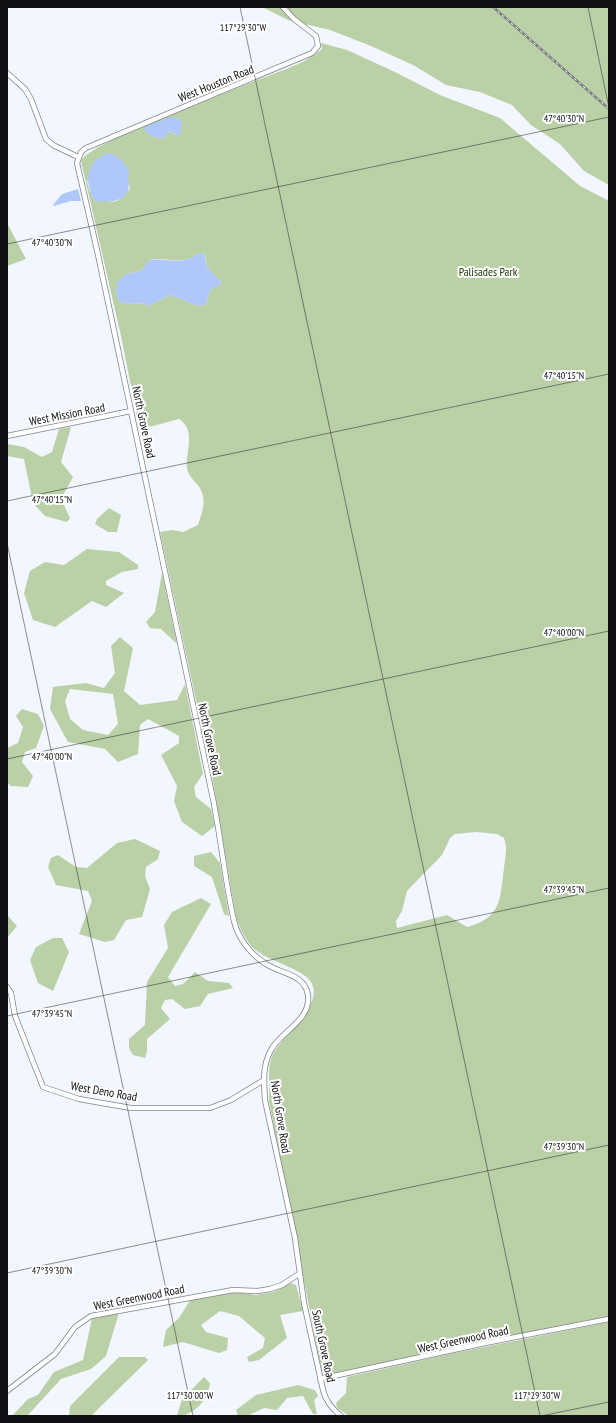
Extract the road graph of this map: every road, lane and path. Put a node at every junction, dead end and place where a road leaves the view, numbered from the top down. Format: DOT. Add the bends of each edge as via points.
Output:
graph roads {
  1 [pos="283,7"];
  2 [pos="7,73"];
  3 [pos="78,157"];
  4 [pos="131,411"];
  5 [pos="7,436"];
  6 [pos="7,986"];
  7 [pos="264,1080"];
  8 [pos="299,1274"];
  9 [pos="609,1319"];
  10 [pos="320,1379"];
  11 [pos="7,1391"];
  12 [pos="341,1416"];
  1 -- 3 [label="street, West Houston Road" via="316,36 318,46 312,53 86,148"];
  2 -- 3 [label="street" via="32,99 46,139 52,146"];
  3 -- 4 [label="street, North Grove Road" via="77,164"];
  4 -- 5 [label="street, West Mission Road"];
  4 -- 7 [label="street, North Grove Road" via="213,802 237,932 265,964 301,981 307,993 307,1007 303,1016 272,1048 265,1067"];
  6 -- 7 [label="street, West Deno Road" via="11,993 15,1016 43,1087 79,1098 131,1108 210,1108 231,1100"];
  7 -- 8 [label="street, North Grove Road" via="265,1100 295,1238"];
  8 -- 10 [label="street, South Grove Road"];
  8 -- 11 [label="street, West Greenwood Road" via="270,1289 233,1290 91,1316 75,1327 55,1354"];
  9 -- 10 [label="street, West Greenwood Road"];
  10 -- 12 [label="street, South Grove Road" via="325,1399"];
}
